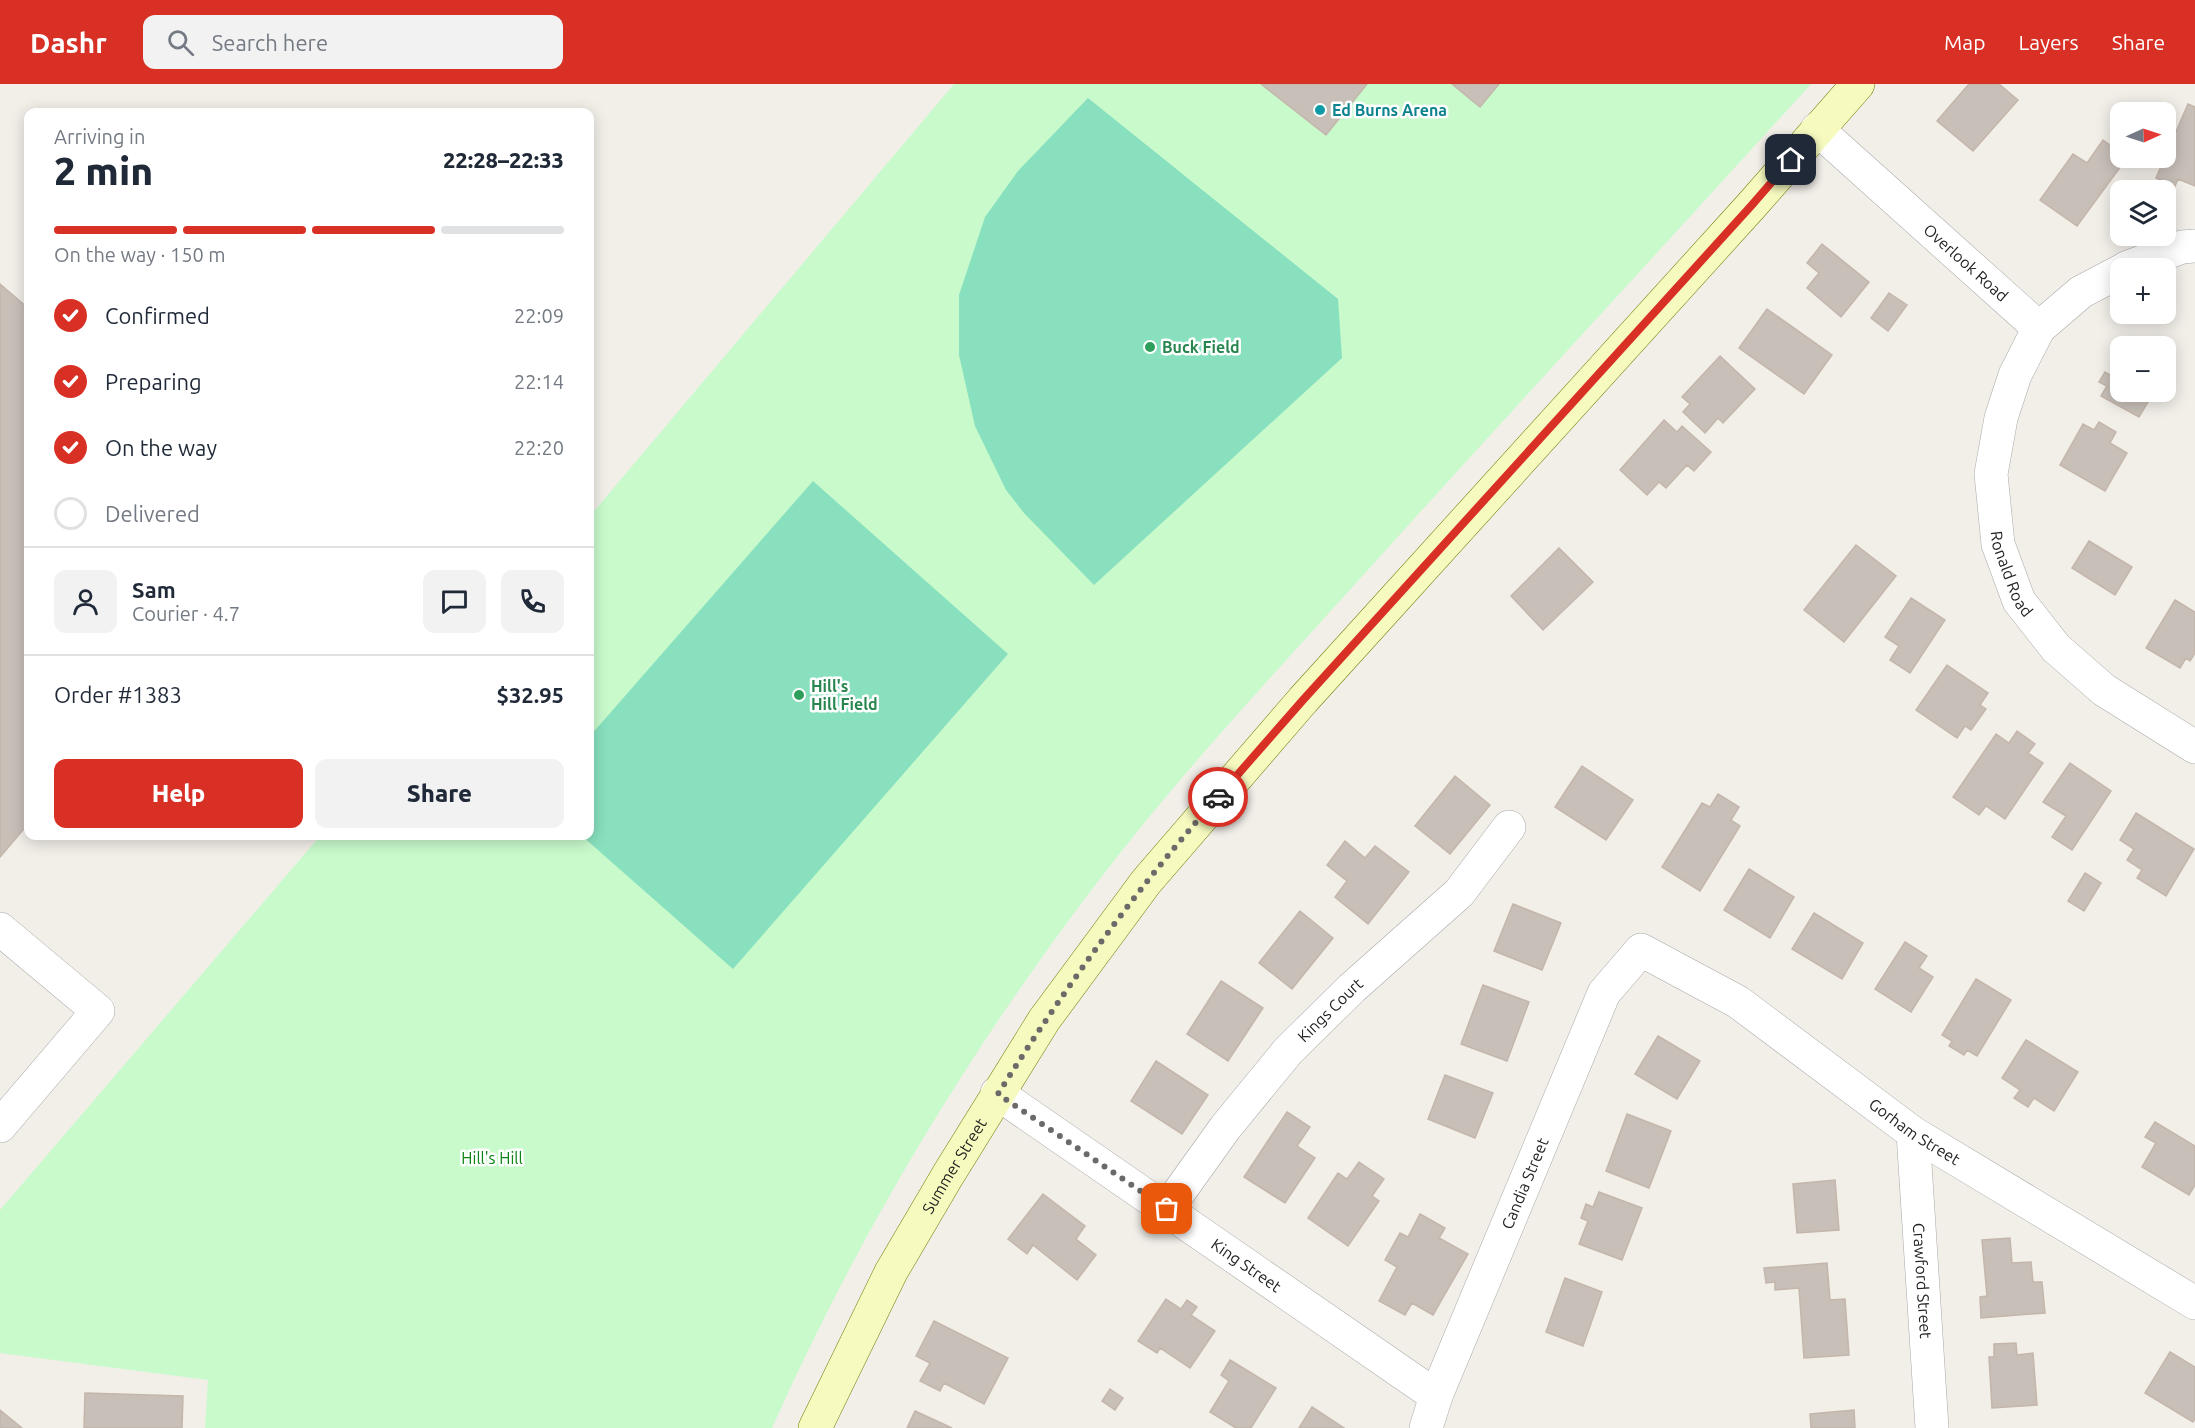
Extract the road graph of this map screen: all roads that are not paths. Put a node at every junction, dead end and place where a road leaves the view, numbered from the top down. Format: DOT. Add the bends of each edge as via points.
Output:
graph roads {
  1 [pos="1858,84"];
  2 [pos="1817,129"];
  3 [pos="2195,246"];
  4 [pos="2153,258"];
  5 [pos="2110,277"];
  6 [pos="2039,328"];
  7 [pos="2195,747"];
  8 [pos="1509,827"];
  9 [pos="0,929"];
  10 [pos="1641,950"];
  11 [pos="998,1094"];
  12 [pos="0,1126"];
  13 [pos="1913,1133"];
  14 [pos="1167,1209"];
  15 [pos="2195,1303"];
  16 [pos="1436,1396"];
  17 [pos="814,1428"];
  18 [pos="1426,1428"];
  19 [pos="1932,1428"];
  1 -- 2 [label="main road, Summer Street"];
  2 -- 6 [label="street, Overlook Road"];
  2 -- 11 [label="main road, Summer Street" via="1203,814 1090,956"];
  3 -- 4 [label="street"];
  5 -- 6 [label="street" via="2081,292"];
  6 -- 7 [label="street, Ronald Road" via="2015,375 2001,418 1990,474 1998,544 2019,602 2056,648 2104,690"];
  8 -- 14 [label="street, Kings Court" via="1459,893 1352,988 1288,1052 1225,1128"];
  9 -- 12 [label="street" via="98,1011"];
  10 -- 13 [label="street, Gorham Street" via="1738,1002"];
  10 -- 16 [label="street, Candia Street" via="1604,993"];
  11 -- 14 [label="street, King Street"];
  11 -- 17 [label="main road, Summer Street" via="891,1272"];
  13 -- 15 [label="street, Gorham Street"];
  13 -- 19 [label="street, Crawford Street"];
  14 -- 16 [label="street, King Street"];
  16 -- 18 [label="street, Candia Street"];
}
